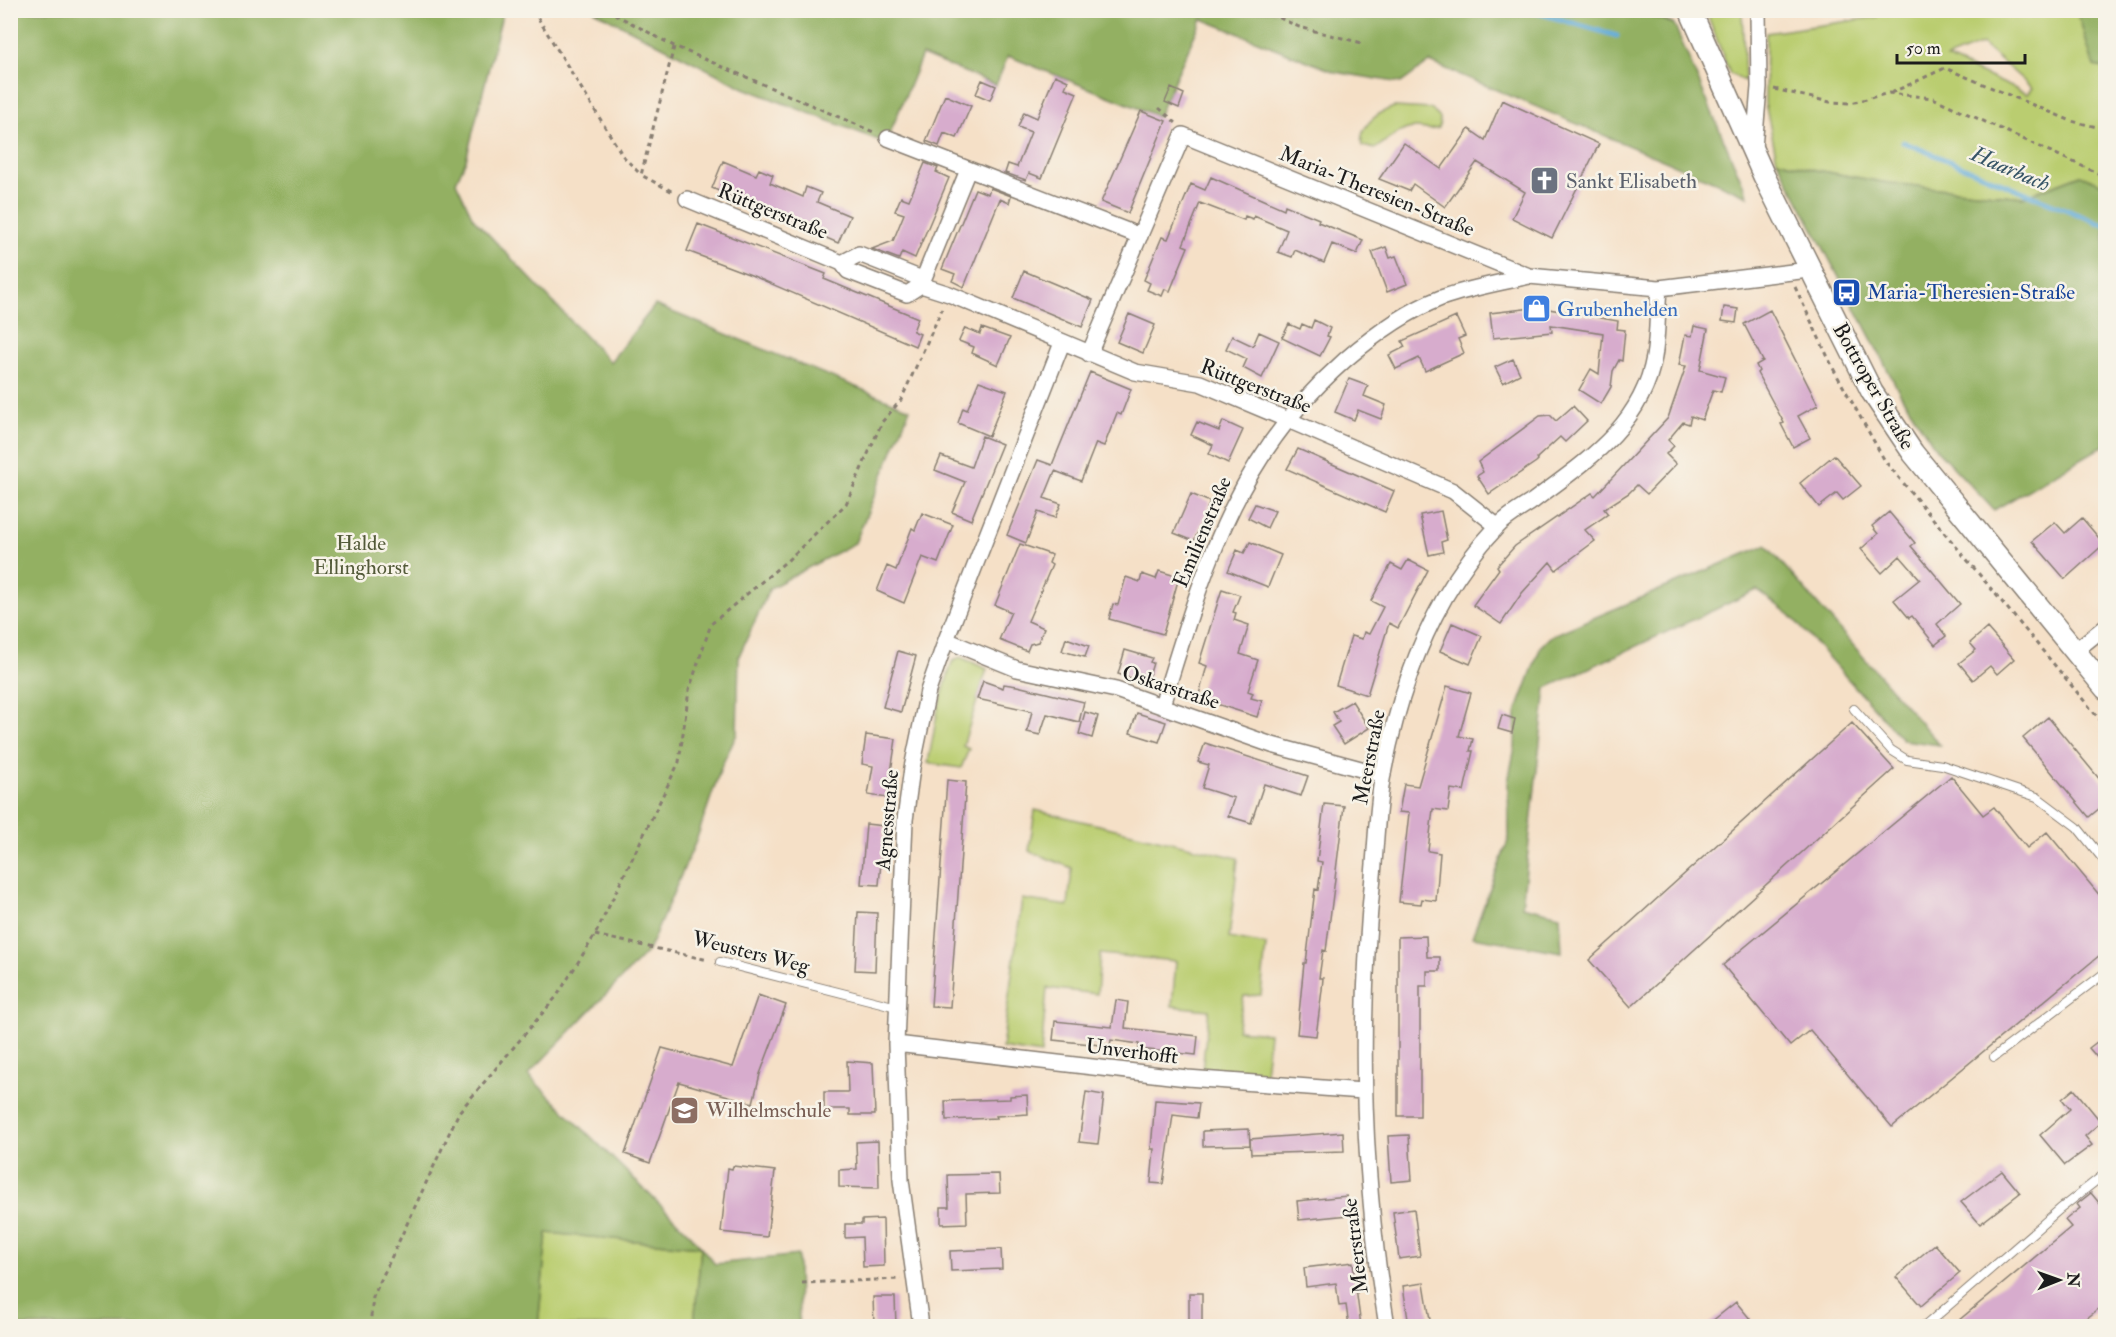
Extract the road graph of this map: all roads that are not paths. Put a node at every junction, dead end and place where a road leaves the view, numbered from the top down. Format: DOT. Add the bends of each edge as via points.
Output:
graph roads {
  1 [pos="1690,10"];
  2 [pos="1758,10"];
  3 [pos="888,138"];
  4 [pos="1753,152"];
  5 [pos="968,170"];
  6 [pos="687,199"];
  7 [pos="1140,236"];
  8 [pos="1809,270"];
  9 [pos="1529,276"];
  10 [pos="921,285"];
  11 [pos="1659,288"];
  12 [pos="1062,343"];
  13 [pos="1089,354"];
  14 [pos="1288,420"];
  15 [pos="1497,526"];
  16 [pos="2106,626"];
  17 [pos="946,640"];
  18 [pos="2075,651"];
  19 [pos="2106,689"];
  20 [pos="1162,705"];
  21 [pos="1854,709"];
  22 [pos="1383,775"];
  23 [pos="2106,863"];
  24 [pos="720,962"];
  25 [pos="2106,972"];
  26 [pos="897,1007"];
  27 [pos="896,1044"];
  28 [pos="1994,1057"];
  29 [pos="1363,1091"];
  30 [pos="2106,1173"];
  31 [pos="921,1326"];
  32 [pos="1387,1326"];
  33 [pos="1925,1326"];
  1 -- 4 [label="main road, Bottroper Straße"];
  2 -- 4 [label="street" via="1759,87"];
  3 -- 5 [label="street"];
  4 -- 8 [label="main road, Bottroper Straße"];
  5 -- 7 [label="street"];
  5 -- 10 [label="street"];
  6 -- 10 [label="street, Rüttgerstraße" via="907,294"];
  7 -- 9 [label="street, Maria-Theresien-Straße" via="1183,135"];
  7 -- 13 [label="street"];
  8 -- 11 [label="street, Maria-Theresien-Straße"];
  8 -- 18 [label="main road, Bottroper Straße" via="1872,392 1913,453"];
  9 -- 11 [label="street, Maria-Theresien-Straße"];
  9 -- 14 [label="street, Emilienstraße" via="1441,298 1404,316 1371,337 1333,371"];
  10 -- 12 [label="street, Rüttgerstraße"];
  11 -- 15 [label="street, Meerstraße" via="1654,358 1627,423 1585,462"];
  12 -- 13 [label="street, Rüttgerstraße"];
  12 -- 17 [label="street, Agnesstraße"];
  13 -- 14 [label="street, Rüttgerstraße" via="1135,372 1200,383"];
  14 -- 15 [label="street, Rüttgerstraße" via="1453,491"];
  14 -- 20 [label="street, Emilienstraße" via="1252,469 1226,516 1204,570"];
  15 -- 22 [label="street, Meerstraße" via="1445,596 1412,663"];
  16 -- 18 [label="street"];
  17 -- 20 [label="street, Oskarstraße" via="1017,669 1116,690"];
  17 -- 26 [label="street, Agnesstraße" via="928,691 905,820"];
  18 -- 19 [label="main road, Bottroper Straße"];
  20 -- 22 [label="street, Oskarstraße" via="1272,745"];
  21 -- 23 [label="lane" via="1891,750 1907,760 1942,765 2037,797 2077,827"];
  22 -- 29 [label="street, Meerstraße" via="1363,991"];
  24 -- 26 [label="lane, Weusters Weg"];
  25 -- 28 [label="lane"];
  26 -- 27 [label="street, Agnesstraße"];
  27 -- 29 [label="street, Unverhofft" via="1186,1078"];
  27 -- 31 [label="street, Agnesstraße" via="901,1180"];
  29 -- 32 [label="street, Meerstraße" via="1372,1215"];
  30 -- 33 [label="lane"];
}
